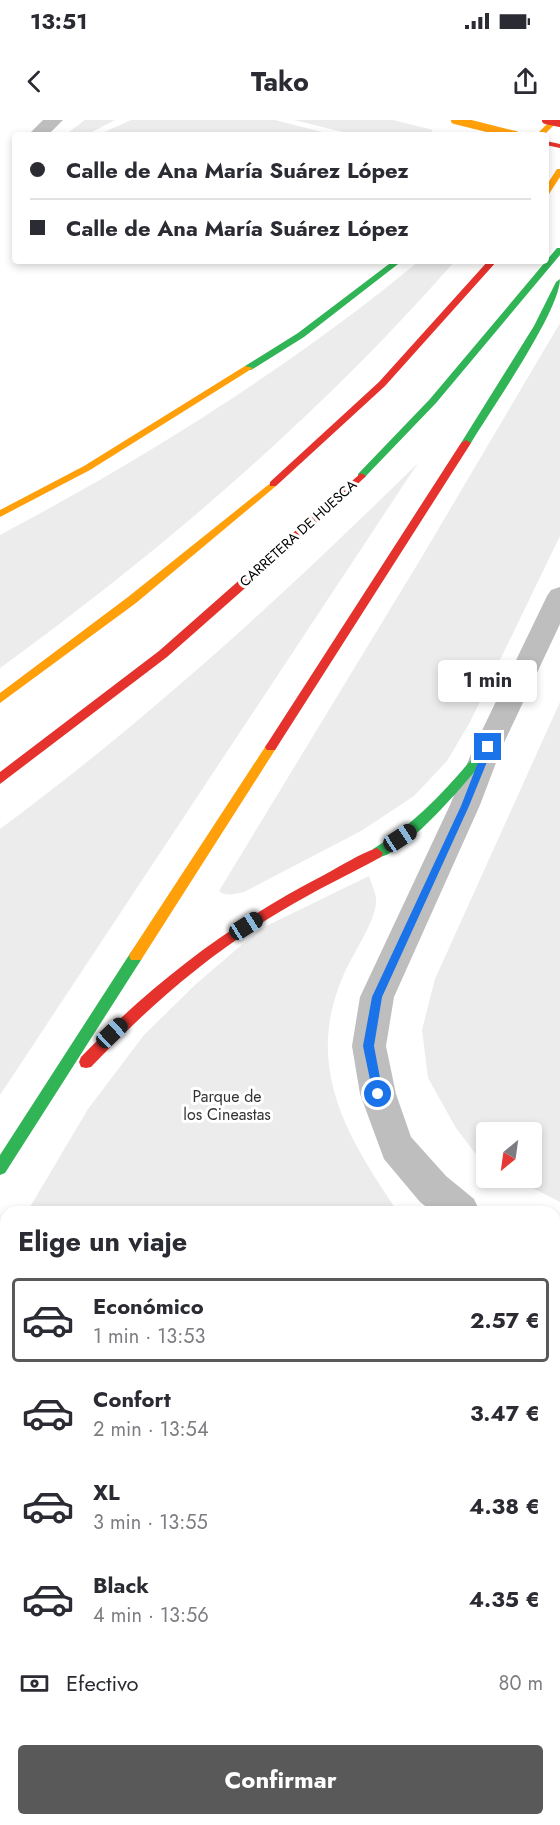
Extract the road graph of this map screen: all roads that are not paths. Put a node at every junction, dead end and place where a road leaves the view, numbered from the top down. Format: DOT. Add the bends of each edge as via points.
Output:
graph roads {
  1 [pos="54,120"];
  2 [pos="455,120"];
  3 [pos="475,120"];
  4 [pos="546,120"];
  5 [pos="555,120"];
  6 [pos="560,123"];
  7 [pos="40,132"];
  8 [pos="461,132"];
  9 [pos="503,132"];
  10 [pos="543,132"];
  11 [pos="560,171"];
  12 [pos="549,188"];
  13 [pos="560,250"];
  14 [pos="549,263"];
  15 [pos="394,264"];
  16 [pos="490,264"];
  17 [pos="548,264"];
  18 [pos="560,282"];
  19 [pos="0,514"];
  20 [pos="560,596"];
  21 [pos="0,699"];
  22 [pos="488,747"];
  23 [pos="0,779"];
  24 [pos="12,1148"];
  25 [pos="0,1168"];
  26 [pos="454,1206"];
  1 -- 7 [label="street"];
  2 -- 9 [label="main road, bridge"];
  3 -- 8 [label="street"];
  4 -- 6 [label="main road, bridge"];
  5 -- 10 [label="main road"];
  11 -- 12 [label="main road"];
  13 -- 14 [label="main road, CARRETERA DE HUESCA"];
  15 -- 19 [label="main road" via="301,335 87,468"];
  16 -- 21 [label="main road" via="355,411 290,471 211,540"];
  17 -- 23 [label="main road, CARRETERA DE HUESCA" via="433,401 360,477 163,654"];
  18 -- 24 [label="main road" via="538,326 422,513"];
  20 -- 22 [label="street"];
  22 -- 24 [label="main road" via="416,827 368,859 215,945 150,998 112,1033"];
  22 -- 26 [label="street" via="377,997 369,1046 378,1094 397,1147 433,1189"];
  24 -- 25 [label="main road"];
}
